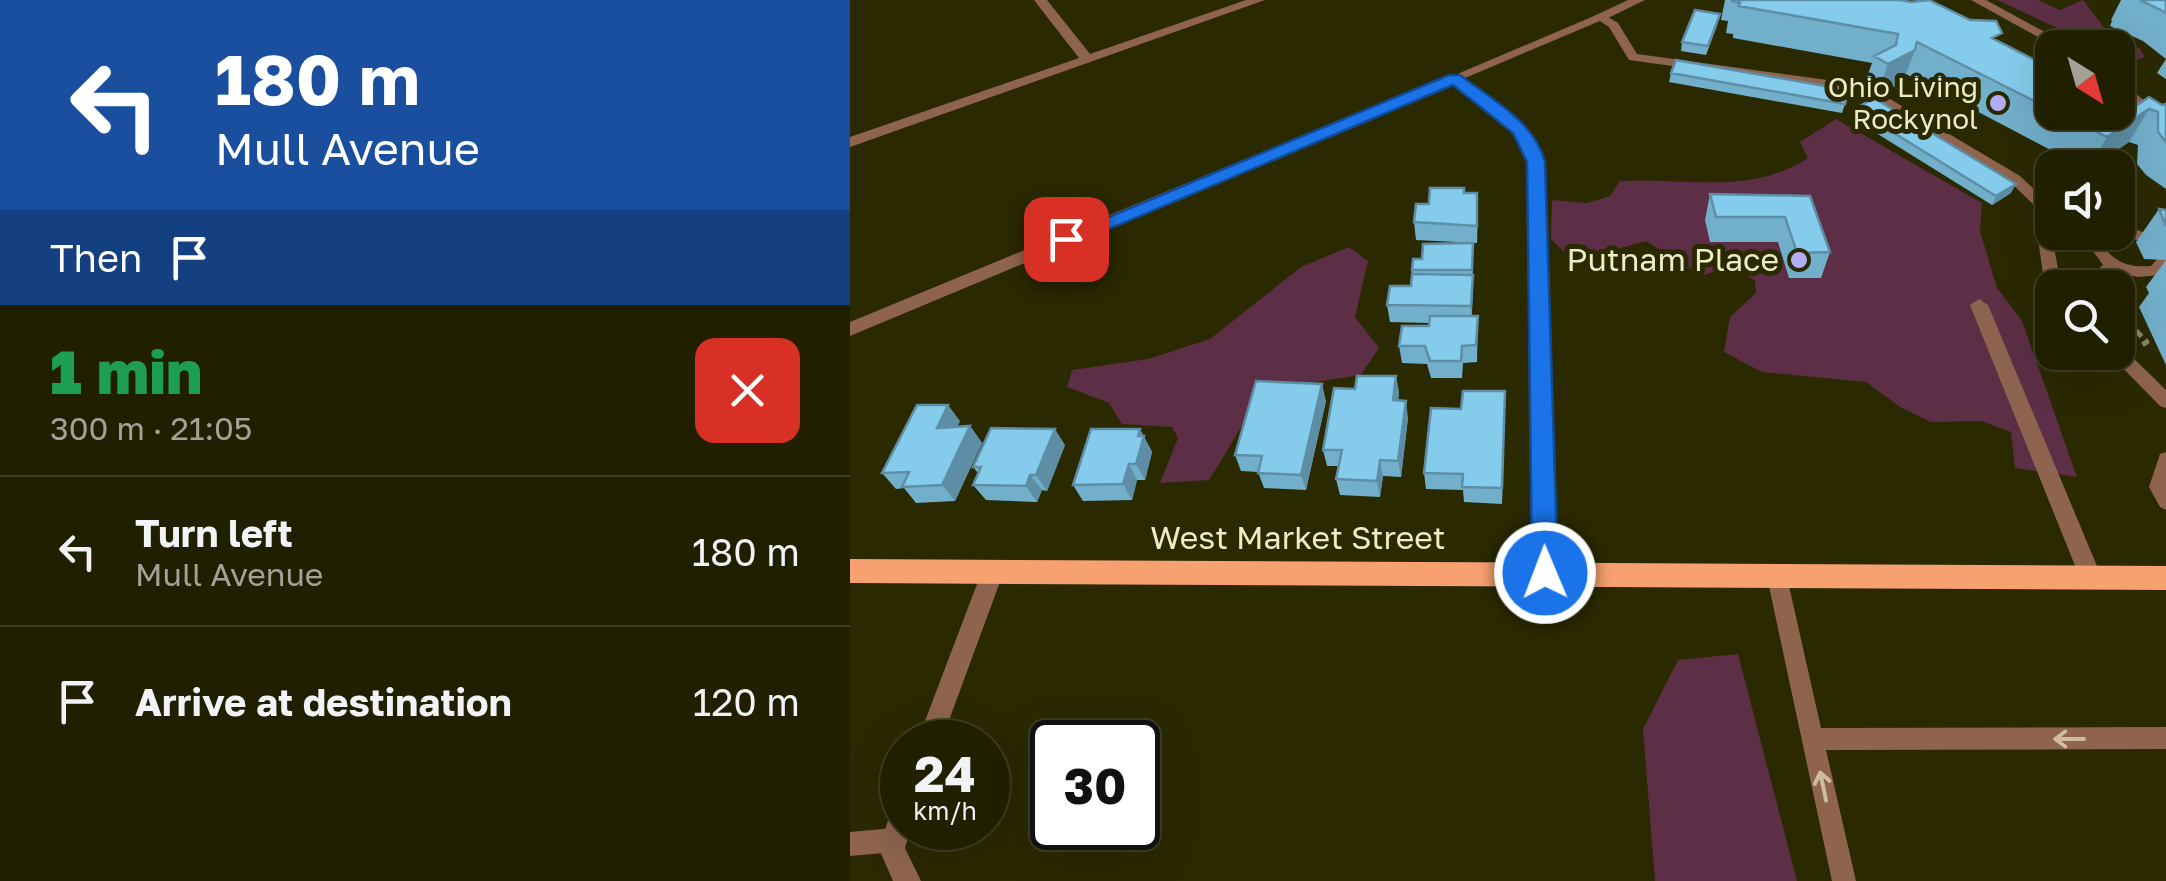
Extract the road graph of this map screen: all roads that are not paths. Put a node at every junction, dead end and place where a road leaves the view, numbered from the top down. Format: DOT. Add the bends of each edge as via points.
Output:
graph roads {
  1 [pos="1040,0"];
  2 [pos="1259,0"];
  3 [pos="1640,0"];
  4 [pos="1976,0"];
  5 [pos="1600,16"];
  6 [pos="2035,31"];
  7 [pos="1088,60"];
  8 [pos="1454,78"];
  9 [pos="2135,99"];
  10 [pos="2152,116"];
  11 [pos="850,142"];
  12 [pos="2135,232"];
  13 [pos="2157,243"];
  14 [pos="2096,250"];
  15 [pos="2165,260"];
  16 [pos="2112,265"];
  17 [pos="2050,270"];
  18 [pos="2105,270"];
  19 [pos="1979,306"];
  20 [pos="850,328"];
  21 [pos="2135,370"];
  22 [pos="2166,401"];
  23 [pos="2166,459"];
  24 [pos="2166,502"];
  25 [pos="850,570"];
  26 [pos="993,570"];
  27 [pos="1545,573"];
  28 [pos="1777,577"];
  29 [pos="2091,578"];
  30 [pos="2166,578"];
  31 [pos="937,720"];
  32 [pos="2166,738"];
  33 [pos="1812,740"];
  34 [pos="880,841"];
  35 [pos="850,844"];
  36 [pos="892,850"];
  37 [pos="907,881"];
  38 [pos="1844,881"];
  1 -- 7 [label="street"];
  2 -- 7 [label="street"];
  3 -- 5 [label="street"];
  4 -- 6 [label="lane"];
  5 -- 8 [label="lane"];
  5 -- 17 [label="lane" via="1633,56 1842,86 1886,102 2015,178 2040,202"];
  7 -- 11 [label="street"];
  8 -- 20 [label="street"];
  8 -- 27 [label="street" via="1520,130 1536,162"];
  9 -- 10 [label="lane"];
  12 -- 13 [label="lane"];
  14 -- 16 [label="lane"];
  15 -- 16 [label="lane" via="2147,272"];
  16 -- 18 [label="lane"];
  19 -- 29 [label="street"];
  21 -- 22 [label="lane"];
  23 -- 24 [label="lane" via="2158,487"];
  25 -- 26 [label="main road, West Market Street"];
  26 -- 27 [label="main road, West Market Street"];
  26 -- 31 [label="street"];
  27 -- 28 [label="main road, West Market Street"];
  28 -- 29 [label="main road, West Market Street"];
  28 -- 33 [label="lane"];
  29 -- 30 [label="main road, West Market Street"];
  32 -- 33 [label="lane, one-way"];
  38 -- 33 [label="lane, one-way"];
  34 -- 35 [label="lane"];
  36 -- 37 [label="street"];
}
